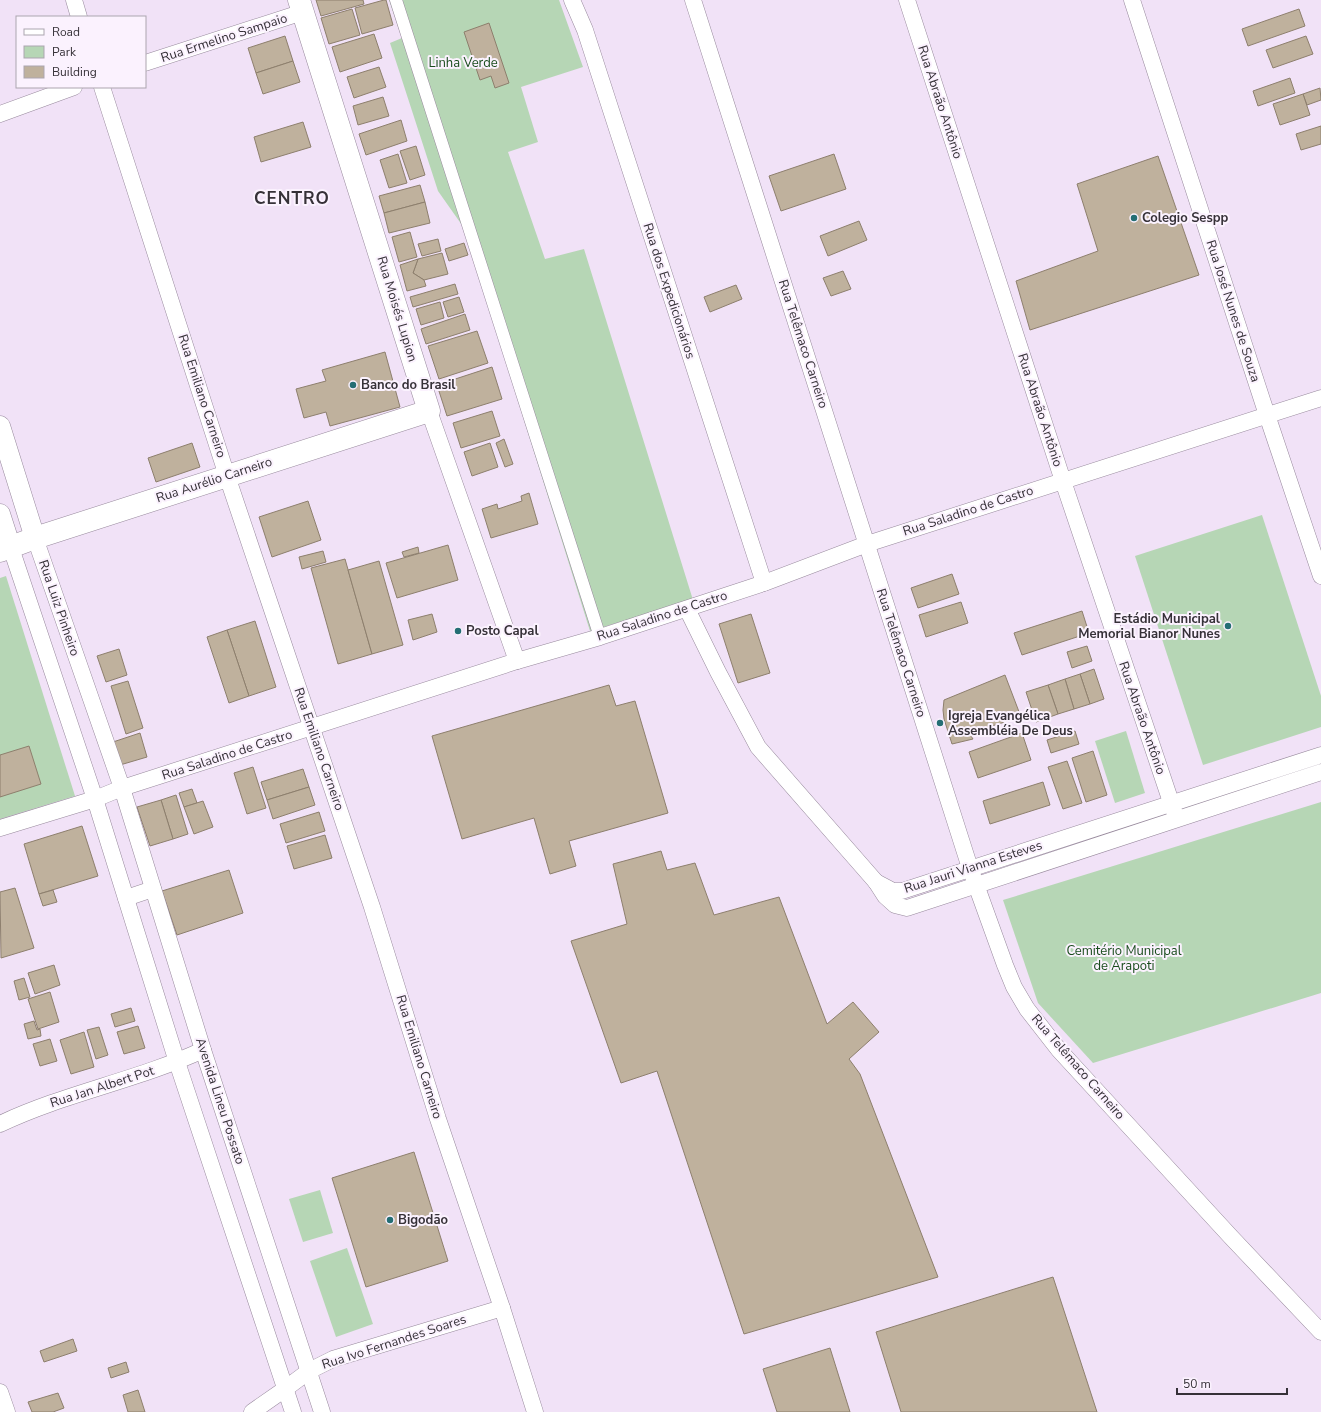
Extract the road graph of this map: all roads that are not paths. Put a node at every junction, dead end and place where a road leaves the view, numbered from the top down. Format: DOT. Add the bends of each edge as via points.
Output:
graph roads {
  1 [pos="74,0"];
  2 [pos="396,0"];
  3 [pos="692,0"];
  4 [pos="907,0"];
  5 [pos="1132,0"];
  6 [pos="576,1"];
  7 [pos="301,6"];
  8 [pos="79,16"];
  9 [pos="146,63"];
  10 [pos="71,88"];
  11 [pos="102,88"];
  12 [pos="0,114"];
  13 [pos="1321,398"];
  14 [pos="429,411"];
  15 [pos="1267,415"];
  16 [pos="0,426"];
  17 [pos="228,476"];
  18 [pos="1062,481"];
  19 [pos="0,514"];
  20 [pos="35,538"];
  21 [pos="867,544"];
  22 [pos="5,550"];
  23 [pos="1321,576"];
  24 [pos="764,582"];
  25 [pos="687,609"];
  26 [pos="600,637"];
  27 [pos="517,661"];
  28 [pos="312,728"];
  29 [pos="1321,755"];
  30 [pos="1321,772"];
  31 [pos="122,788"];
  32 [pos="95,799"];
  33 [pos="1174,812"];
  34 [pos="0,828"];
  35 [pos="970,868"];
  36 [pos="876,882"];
  37 [pos="976,886"];
  38 [pos="153,889"];
  39 [pos="126,898"];
  40 [pos="203,1050"];
  41 [pos="177,1062"];
  42 [pos="0,1124"];
  43 [pos="502,1308"];
  44 [pos="1321,1332"];
  45 [pos="309,1371"];
  46 [pos="285,1389"];
  47 [pos="0,1392"];
  48 [pos="7,1412"];
  49 [pos="252,1412"];
  50 [pos="292,1412"];
  51 [pos="322,1412"];
  52 [pos="535,1412"];
  1 -- 8 [label="street"];
  2 -- 26 [label="street"];
  3 -- 21 [label="street, Rua Telêmaco Carneiro"];
  4 -- 18 [label="street, Rua Abraão Antônio"];
  5 -- 15 [label="street, Rua José Nunes de Souza"];
  6 -- 24 [label="street, Rua dos Expedicionários"];
  7 -- 9 [label="street, Rua Ermelino Sampaio"];
  7 -- 14 [label="main road, Rua Moisés Lupion"];
  10 -- 12 [label="street"];
  11 -- 17 [label="street, Rua Emiliano Carneiro"];
  13 -- 15 [label="street, Rua Saladino de Castro"];
  14 -- 17 [label="main road, Rua Aurélio Carneiro"];
  14 -- 27 [label="street, Rua Moisés Lupion"];
  15 -- 18 [label="street, Rua Saladino de Castro"];
  15 -- 23 [label="street, Rua José Nunes de Souza"];
  16 -- 20 [label="street, Rua Luiz Pinheiro"];
  17 -- 20 [label="main road, Rua Aurélio Carneiro"];
  17 -- 28 [label="street, Rua Emiliano Carneiro"];
  18 -- 21 [label="street, Rua Saladino de Castro"];
  18 -- 33 [label="street, Rua Abraão Antônio"];
  19 -- 22 [label="street, Rua Luiz Pinheiro"];
  20 -- 22 [label="main road, Rua Aurélio Carneiro"];
  20 -- 31 [label="street, Rua Luiz Pinheiro"];
  21 -- 24 [label="street, Rua Saladino de Castro"];
  21 -- 35 [label="street, Rua Telêmaco Carneiro"];
  22 -- 32 [label="street, Rua Luiz Pinheiro"];
  24 -- 25 [label="street, Rua Saladino de Castro"];
  25 -- 26 [label="street, Rua Saladino de Castro"];
  25 -- 36 [label="street" via="758,747"];
  26 -- 27 [label="street, Rua Saladino de Castro"];
  27 -- 28 [label="street, Rua Saladino de Castro"];
  28 -- 31 [label="street, Rua Saladino de Castro"];
  28 -- 43 [label="street, Rua Emiliano Carneiro"];
  29 -- 33 [label="street, Rua Jauri Vianna Esteves"];
  30 -- 33 [label="street, Rua Jauri Vianna Esteves"];
  31 -- 32 [label="street, Rua Saladino de Castro"];
  31 -- 38 [label="street, Avenida Lineu Possato"];
  32 -- 34 [label="street, Rua Saladino de Castro"];
  32 -- 39 [label="street"];
  33 -- 35 [label="street, Rua Jauri Vianna Esteves"];
  33 -- 37 [label="street, Rua Jauri Vianna Esteves"];
  35 -- 36 [label="street, Rua Jauri Vianna Esteves" via="902,891 893,891"];
  35 -- 37 [label="street, Rua Telêmaco Carneiro"];
  36 -- 37 [label="street, Rua Jauri Vianna Esteves" via="894,905 907,908"];
  37 -- 44 [label="street, Rua Telêmaco Carneiro" via="1014,987 1027,1009 1059,1050"];
  38 -- 39 [label="street"];
  38 -- 40 [label="street, Avenida Lineu Possato"];
  39 -- 41 [label="street"];
  40 -- 41 [label="street, Rua Jan Albert Pot"];
  40 -- 45 [label="street, Avenida Lineu Possato"];
  41 -- 42 [label="street, Rua Jan Albert Pot" via="26,1112"];
  41 -- 46 [label="street"];
  43 -- 45 [label="street, Rua Ivo Fernandes Soares" via="333,1359"];
  43 -- 52 [label="street, Rua Emiliano Carneiro"];
  45 -- 46 [label="street, Rua Ivo Fernandes Soares"];
  45 -- 51 [label="street, Avenida Lineu Possato"];
  46 -- 49 [label="street, Rua Ivo Fernandes Soares"];
  46 -- 50 [label="street"];
  47 -- 48 [label="street"];
}
